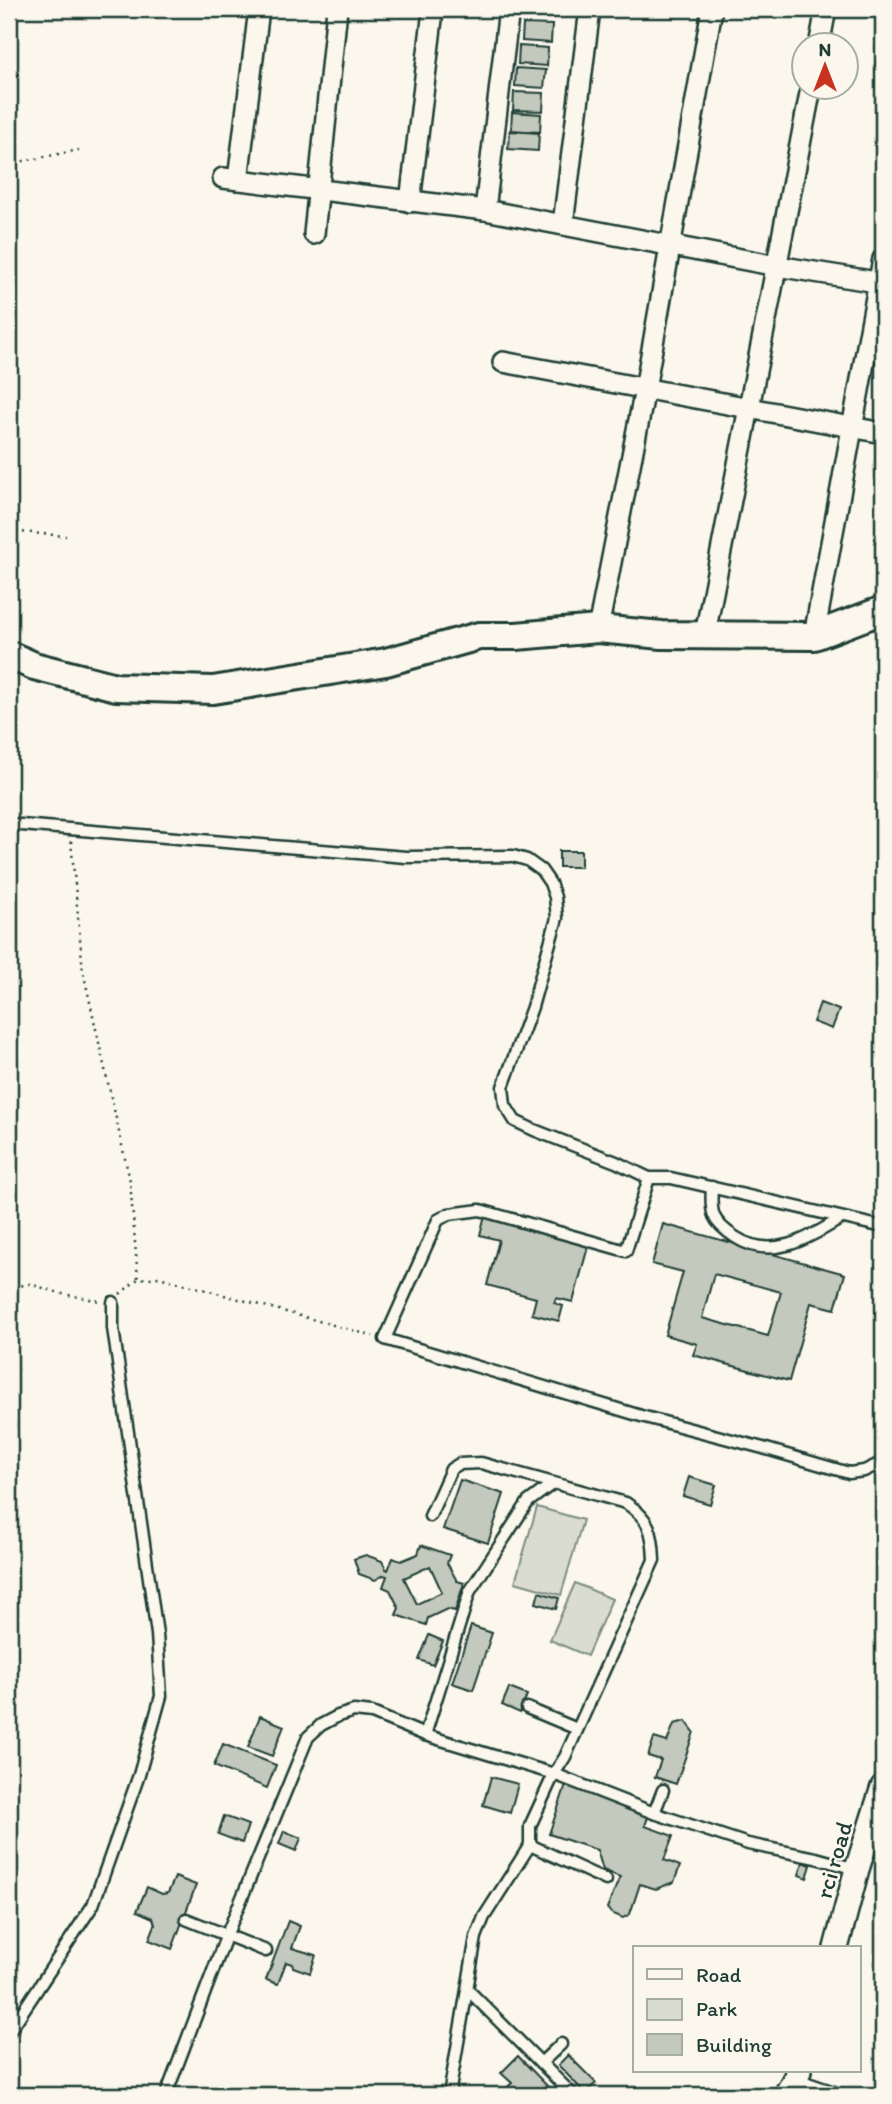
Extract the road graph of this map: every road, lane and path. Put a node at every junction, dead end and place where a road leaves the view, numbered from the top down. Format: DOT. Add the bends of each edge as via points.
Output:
graph roads {
  1 [pos="259,9"];
  2 [pos="337,9"];
  3 [pos="509,9"];
  4 [pos="590,9"];
  5 [pos="712,9"];
  6 [pos="826,9"];
  7 [pos="432,19"];
  8 [pos="822,32"];
  9 [pos="808,102"];
  10 [pos="79,150"];
  11 [pos="9,164"];
  12 [pos="318,189"];
  13 [pos="410,202"];
  14 [pos="485,210"];
  15 [pos="564,224"];
  16 [pos="313,234"];
  17 [pos="670,244"];
  18 [pos="883,259"];
  19 [pos="777,266"];
  20 [pos="881,282"];
  21 [pos="503,362"];
  22 [pos="645,389"];
  23 [pos="750,410"];
  24 [pos="853,427"];
  25 [pos="883,433"];
  26 [pos="9,531"];
  27 [pos="66,536"];
  28 [pos="883,610"];
  29 [pos="598,629"];
  30 [pos="705,634"];
  31 [pos="814,636"];
  32 [pos="9,655"];
  33 [pos="9,824"];
  34 [pos="70,829"];
  35 [pos="649,1178"];
  36 [pos="712,1186"];
  37 [pos="840,1219"];
  38 [pos="883,1227"];
  39 [pos="138,1279"];
  40 [pos="9,1292"];
  41 [pos="113,1302"];
  42 [pos="385,1339"];
  43 [pos="883,1462"];
  44 [pos="552,1484"];
  45 [pos="430,1516"];
  46 [pos="527,1708"];
  47 [pos="577,1729"];
  48 [pos="425,1735"];
  49 [pos="554,1774"];
  50 [pos="883,1787"];
  51 [pos="663,1790"];
  52 [pos="654,1813"];
  53 [pos="530,1845"];
  54 [pos="856,1869"];
  55 [pos="606,1880"];
  56 [pos="186,1920"];
  57 [pos="227,1934"];
  58 [pos="837,1946"];
  59 [pos="266,1951"];
  60 [pos="468,1990"];
  61 [pos="9,2032"];
  62 [pos="561,2044"];
  63 [pos="541,2063"];
  64 [pos="794,2082"];
  65 [pos="166,2095"];
  66 [pos="449,2095"];
  67 [pos="573,2095"];
  68 [pos="843,2095"];
  1 -- 12 [label="street" via="231,179"];
  2 -- 12 [label="street"];
  3 -- 14 [label="street"];
  4 -- 15 [label="street"];
  5 -- 17 [label="street"];
  6 -- 8 [label="street"];
  7 -- 13 [label="street"];
  9 -- 19 [label="street"];
  10 -- 11 [label="path"];
  12 -- 13 [label="street"];
  12 -- 16 [label="street"];
  13 -- 14 [label="street"];
  14 -- 15 [label="street"];
  15 -- 17 [label="street"];
  17 -- 19 [label="street"];
  17 -- 22 [label="street"];
  18 -- 20 [label="street"];
  19 -- 20 [label="street"];
  19 -- 23 [label="street"];
  20 -- 24 [label="street"];
  21 -- 22 [label="street"];
  22 -- 23 [label="street"];
  22 -- 29 [label="street"];
  23 -- 24 [label="street"];
  23 -- 30 [label="street"];
  24 -- 25 [label="street"];
  24 -- 31 [label="street"];
  26 -- 27 [label="path"];
  28 -- 31 [label="main road"];
  29 -- 30 [label="main road"];
  29 -- 32 [label="main road" via="479,636 386,662 213,690 116,687"];
  30 -- 31 [label="main road"];
  33 -- 34 [label="lane"];
  34 -- 35 [label="lane" via="406,857 513,856 527,860 550,883 558,918 503,1087 505,1105 515,1121"];
  34 -- 39 [label="path" via="83,971 130,1181"];
  35 -- 36 [label="lane"];
  35 -- 42 [label="lane" via="626,1251 480,1210 438,1220"];
  36 -- 37 [label="lane"];
  36 -- 37 [label="lane" via="710,1206 718,1226 743,1243 768,1250 814,1236"];
  37 -- 38 [label="lane"];
  39 -- 41 [label="path"];
  39 -- 42 [label="path" via="159,1277"];
  40 -- 41 [label="path" via="30,1284"];
  41 -- 61 [label="lane" via="157,1634 160,1696 139,1776 93,1905"];
  42 -- 43 [label="lane" via="849,1473"];
  44 -- 45 [label="lane" via="481,1463 458,1464 451,1469"];
  44 -- 47 [label="lane" via="626,1503 641,1514 653,1544 654,1560"];
  44 -- 48 [label="lane" via="528,1502 470,1591"];
  46 -- 47 [label="lane"];
  47 -- 49 [label="lane"];
  48 -- 49 [label="lane"];
  48 -- 57 [label="lane" via="372,1713 354,1711 321,1725 308,1737"];
  49 -- 52 [label="lane"];
  49 -- 53 [label="lane" via="530,1826"];
  50 -- 54 [label="street, rci road"];
  51 -- 52 [label="lane"];
  52 -- 54 [label="lane" via="748,1844"];
  53 -- 55 [label="lane"];
  53 -- 60 [label="lane" via="484,1917 476,1937"];
  54 -- 58 [label="street, rci road"];
  56 -- 57 [label="lane"];
  57 -- 59 [label="lane"];
  57 -- 65 [label="lane"];
  60 -- 63 [label="lane"];
  60 -- 66 [label="lane"];
  62 -- 63 [label="lane"];
  63 -- 67 [label="lane"];
  64 -- 68 [label="lane"];
}
